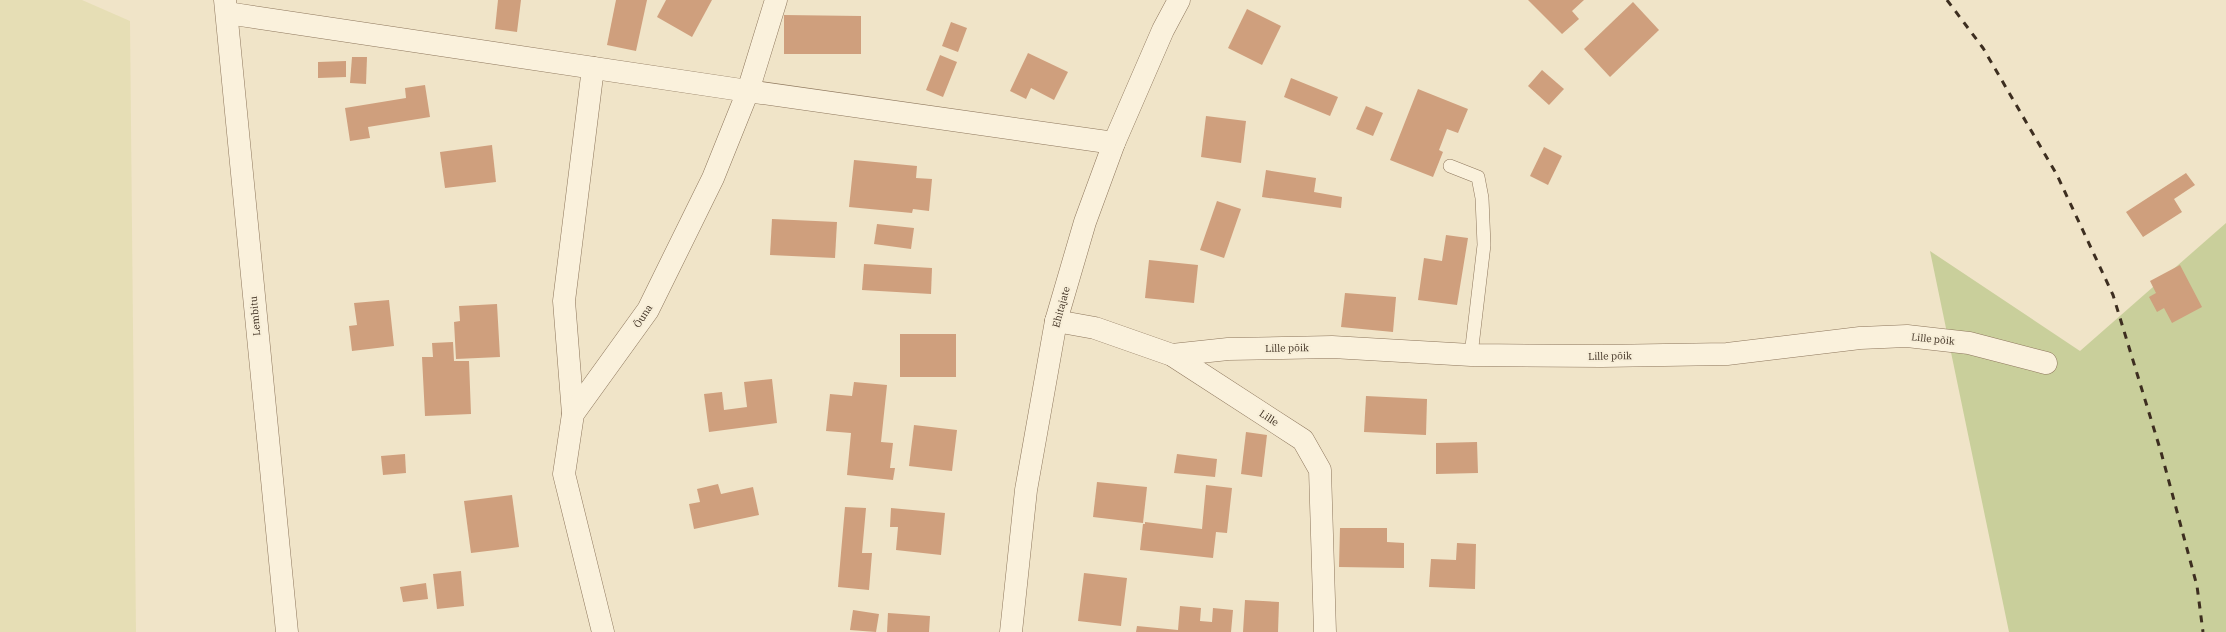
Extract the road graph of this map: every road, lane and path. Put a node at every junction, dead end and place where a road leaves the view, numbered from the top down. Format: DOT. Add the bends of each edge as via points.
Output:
graph roads {
  1 [pos="776,0"];
  2 [pos="1179,0"];
  3 [pos="226,7"];
  4 [pos="592,68"];
  5 [pos="748,92"];
  6 [pos="1114,143"];
  7 [pos="1450,166"];
  8 [pos="1056,321"];
  9 [pos="1172,355"];
  10 [pos="1471,355"];
  11 [pos="2046,363"];
  12 [pos="573,414"];
  13 [pos="287,632"];
  14 [pos="603,632"];
  15 [pos="1011,632"];
  16 [pos="1325,632"];
  1 -- 5 [label="street, Õuna"];
  2 -- 6 [label="street, Ehitajate" via="1163,30"];
  3 -- 4 [label="street"];
  3 -- 13 [label="street, Lembitu"];
  4 -- 5 [label="street"];
  4 -- 12 [label="street" via="564,301"];
  5 -- 6 [label="street"];
  5 -- 12 [label="street, Õuna" via="713,178 648,310"];
  6 -- 8 [label="street, Ehitajate" via="1085,222"];
  7 -- 10 [label="lane" via="1478,177 1482,198 1484,245"];
  8 -- 9 [label="street, Lille" via="1095,328"];
  8 -- 15 [label="street, Ehitajate" via="1026,490"];
  9 -- 10 [label="street, Lille põik" via="1228,349 1332,347"];
  9 -- 16 [label="street, Lille" via="1304,440 1320,470"];
  10 -- 11 [label="street, Lille põik" via="1727,354 1860,338 1907,336 1969,343"];
  12 -- 14 [label="street, Õuna" via="564,474"];
}
